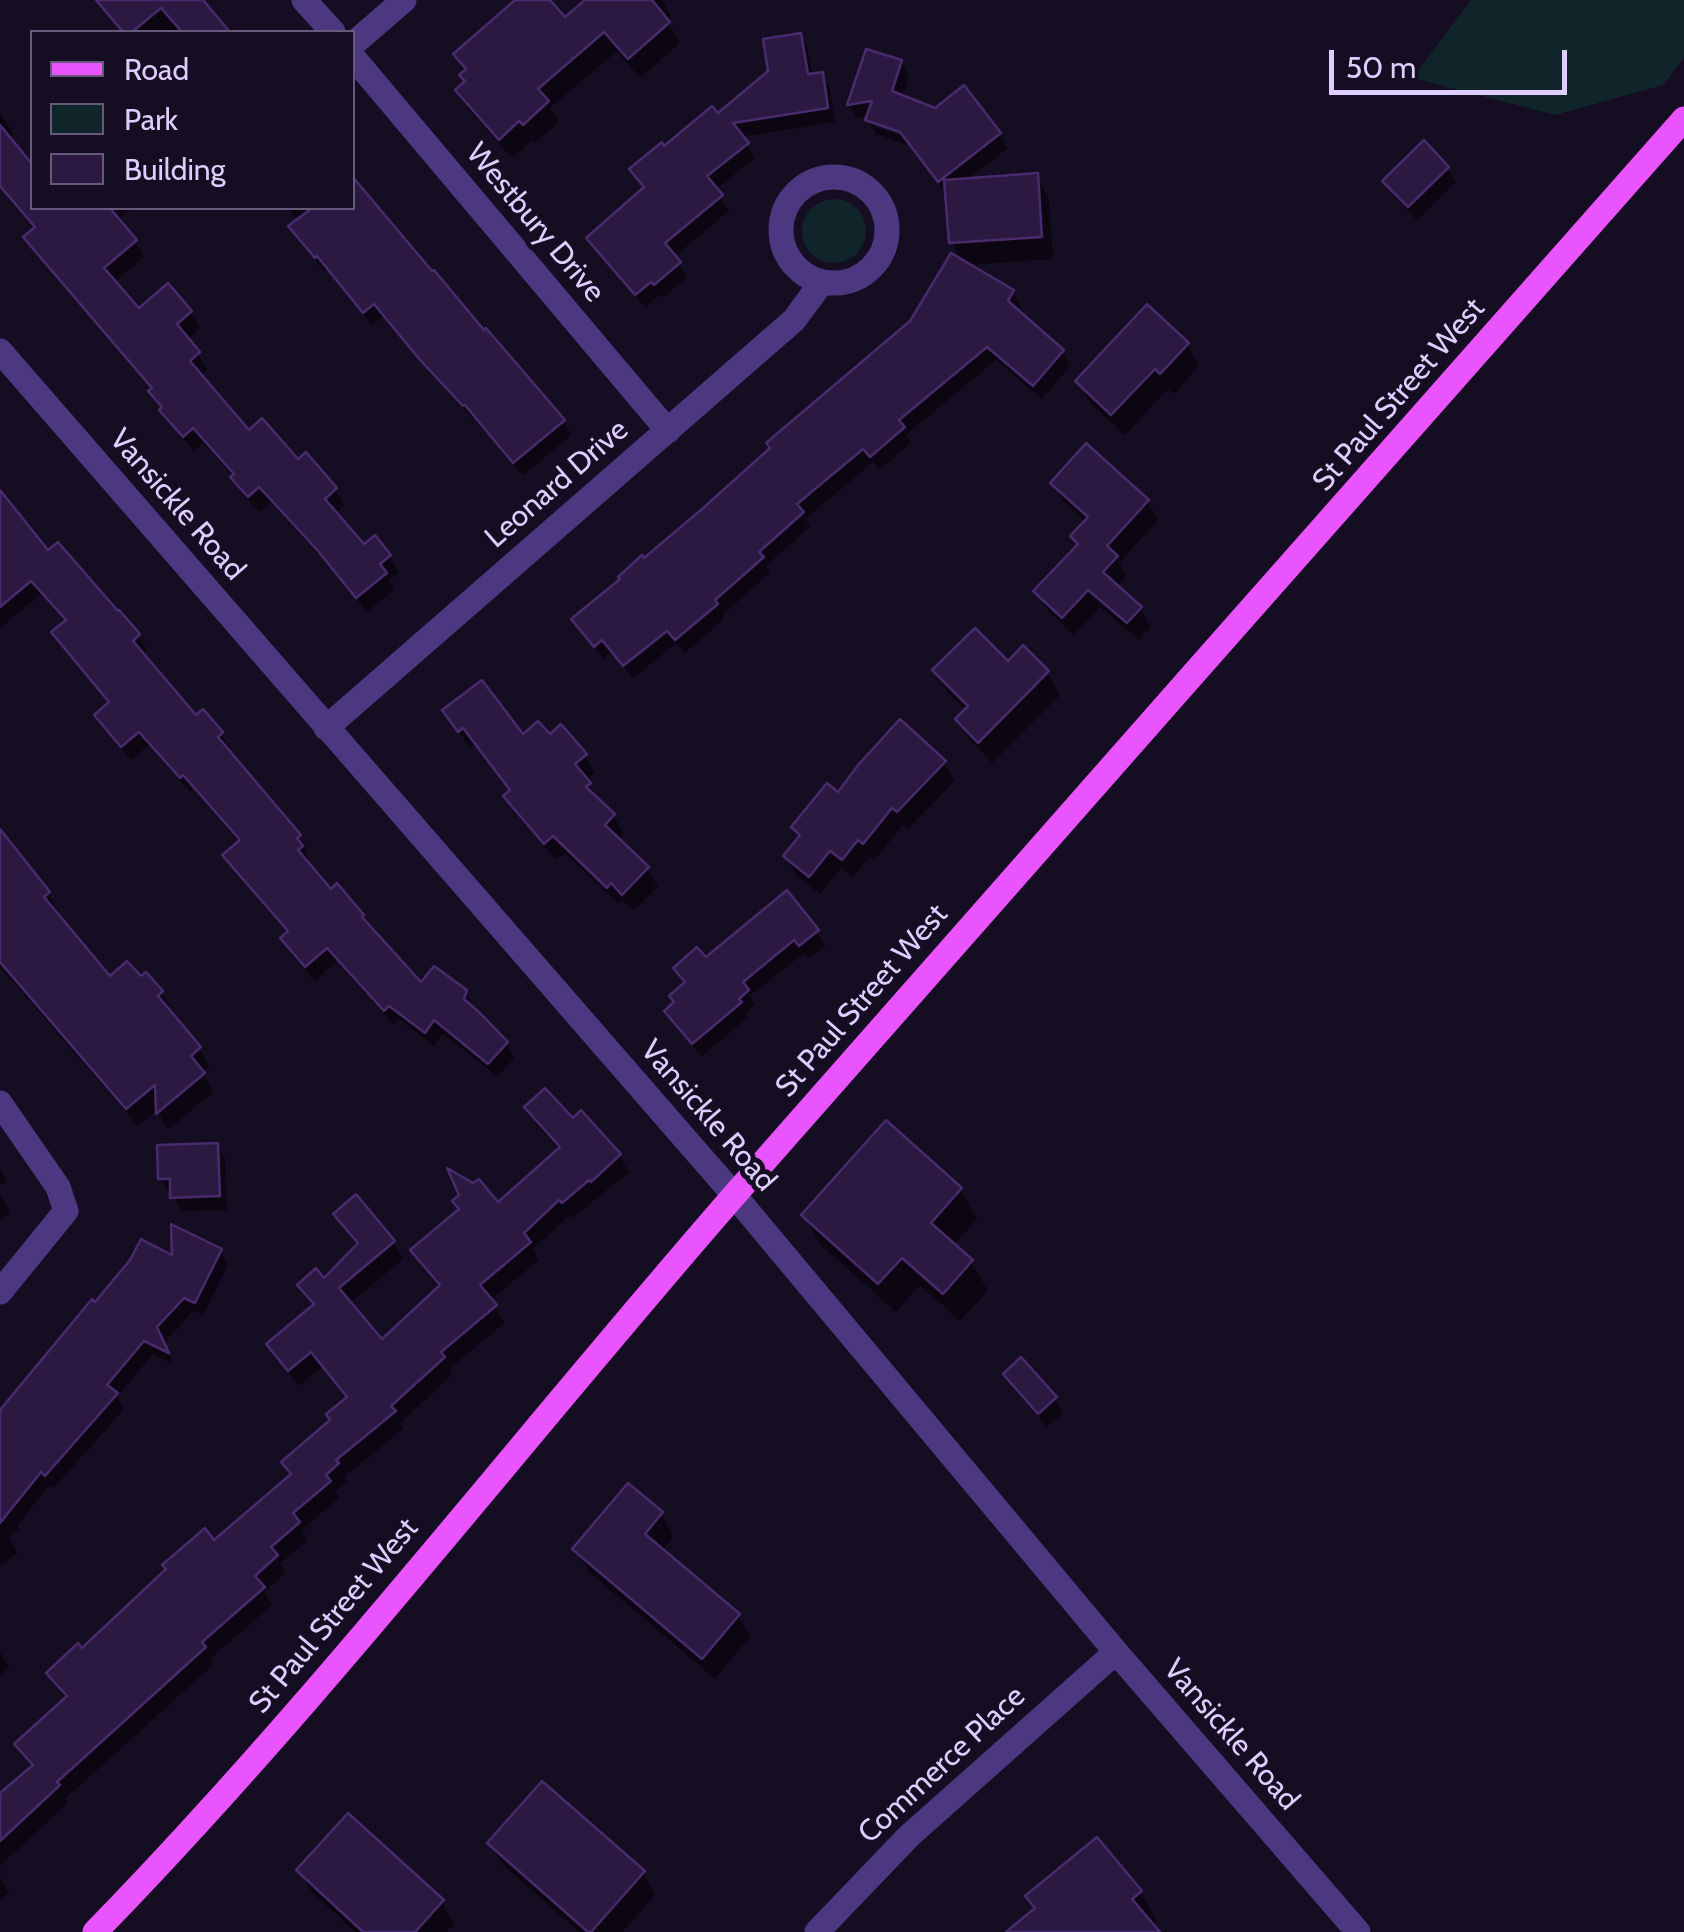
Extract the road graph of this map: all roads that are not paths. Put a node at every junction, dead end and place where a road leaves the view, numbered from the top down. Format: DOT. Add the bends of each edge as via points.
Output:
graph roads {
  1 [pos="304,0"];
  2 [pos="404,0"];
  3 [pos="331,30"];
  4 [pos="355,41"];
  5 [pos="355,60"];
  6 [pos="1684,119"];
  7 [pos="822,282"];
  8 [pos="0,351"];
  9 [pos="668,432"];
  10 [pos="326,728"];
  11 [pos="0,1104"];
  12 [pos="734,1195"];
  13 [pos="0,1292"];
  14 [pos="1116,1652"];
  15 [pos="95,1932"];
  16 [pos="817,1932"];
  17 [pos="1358,1932"];
  1 -- 3 [label="street"];
  2 -- 4 [label="street"];
  5 -- 9 [label="street, Westbury Drive"];
  6 -- 12 [label="main road, St Paul Street West"];
  7 -- 7 [label="street" via="790,262 780,225 796,191 812,180 850,178 866,186 886,216 883,252 858,278"];
  7 -- 9 [label="street, Leonard Drive" via="794,320"];
  8 -- 10 [label="street, Vansickle Road"];
  9 -- 10 [label="street, Leonard Drive"];
  10 -- 12 [label="street, Vansickle Road"];
  11 -- 13 [label="street" via="58,1187 66,1211"];
  12 -- 14 [label="street, Vansickle Road"];
  12 -- 15 [label="main road, St Paul Street West" via="300,1708"];
  14 -- 16 [label="street, Commerce Place" via="909,1836"];
  14 -- 17 [label="street, Vansickle Road"];
}
